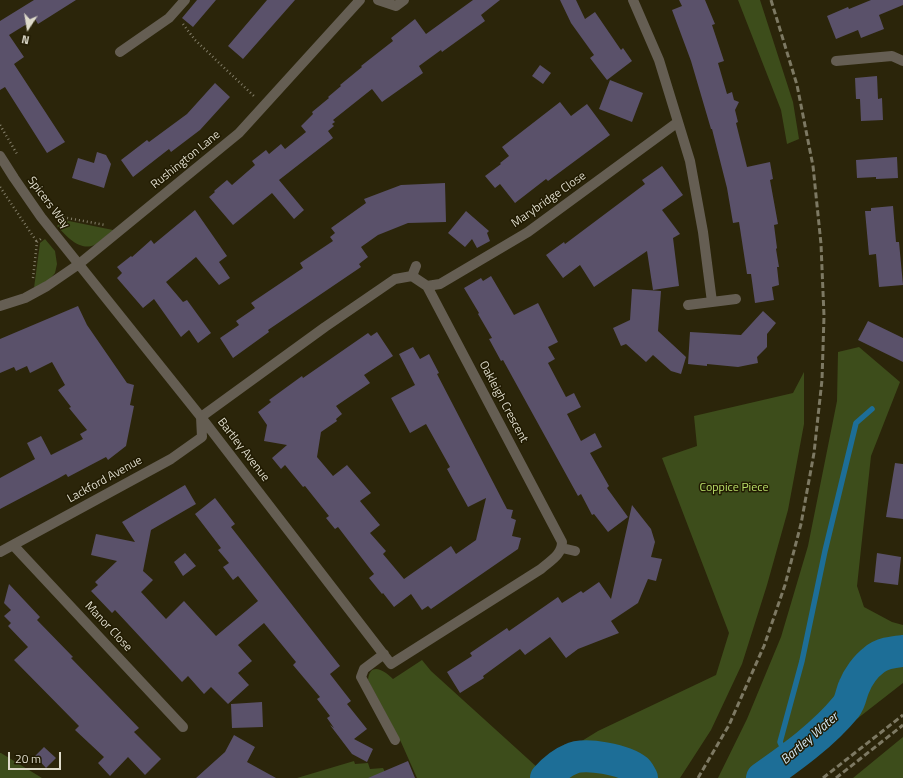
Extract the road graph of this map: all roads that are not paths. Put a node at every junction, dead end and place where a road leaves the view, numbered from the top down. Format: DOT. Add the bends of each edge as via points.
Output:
graph roads {
  1 [pos="185,0"];
  2 [pos="360,0"];
  3 [pos="378,0"];
  4 [pos="404,0"];
  5 [pos="633,0"];
  6 [pos="120,52"];
  7 [pos="836,61"];
  8 [pos="903,61"];
  9 [pos="678,122"];
  10 [pos="0,156"];
  11 [pos="79,264"];
  12 [pos="416,266"];
  13 [pos="412,276"];
  14 [pos="427,286"];
  15 [pos="736,299"];
  16 [pos="712,302"];
  17 [pos="0,306"];
  18 [pos="688,306"];
  19 [pos="201,417"];
  20 [pos="13,544"];
  21 [pos="562,548"];
  22 [pos="575,551"];
  23 [pos="0,552"];
  24 [pos="384,654"];
  25 [pos="183,728"];
  26 [pos="395,740"];
  1 -- 6 [label="street" via="169,18"];
  2 -- 11 [label="street, Rushington Lane" via="239,133"];
  3 -- 4 [label="street" via="396,6"];
  5 -- 9 [label="street" via="659,60"];
  7 -- 8 [label="street" via="892,56"];
  9 -- 14 [label="street, Marybridge Close" via="528,232 440,284"];
  9 -- 16 [label="street" via="690,161"];
  10 -- 11 [label="street, Spicers Way"];
  11 -- 17 [label="street, Rushington Lane" via="47,286 17,301"];
  11 -- 19 [label="street, Bartley Avenue"];
  12 -- 13 [label="street"];
  13 -- 14 [label="street, Oakleigh Crescent"];
  13 -- 19 [label="street" via="395,279"];
  14 -- 21 [label="street, Oakleigh Crescent" via="562,542"];
  15 -- 16 [label="street"];
  16 -- 18 [label="street"];
  19 -- 20 [label="street, Lackford Avenue" via="202,437 171,459"];
  19 -- 24 [label="street, Bartley Avenue"];
  20 -- 23 [label="street, Lackford Avenue"];
  20 -- 25 [label="street, Manor Close"];
  21 -- 22 [label="street"];
  21 -- 24 [label="street, Bartley Avenue" via="560,553 541,569 392,664"];
  24 -- 26 [label="street" via="364,669 361,677"];
}
